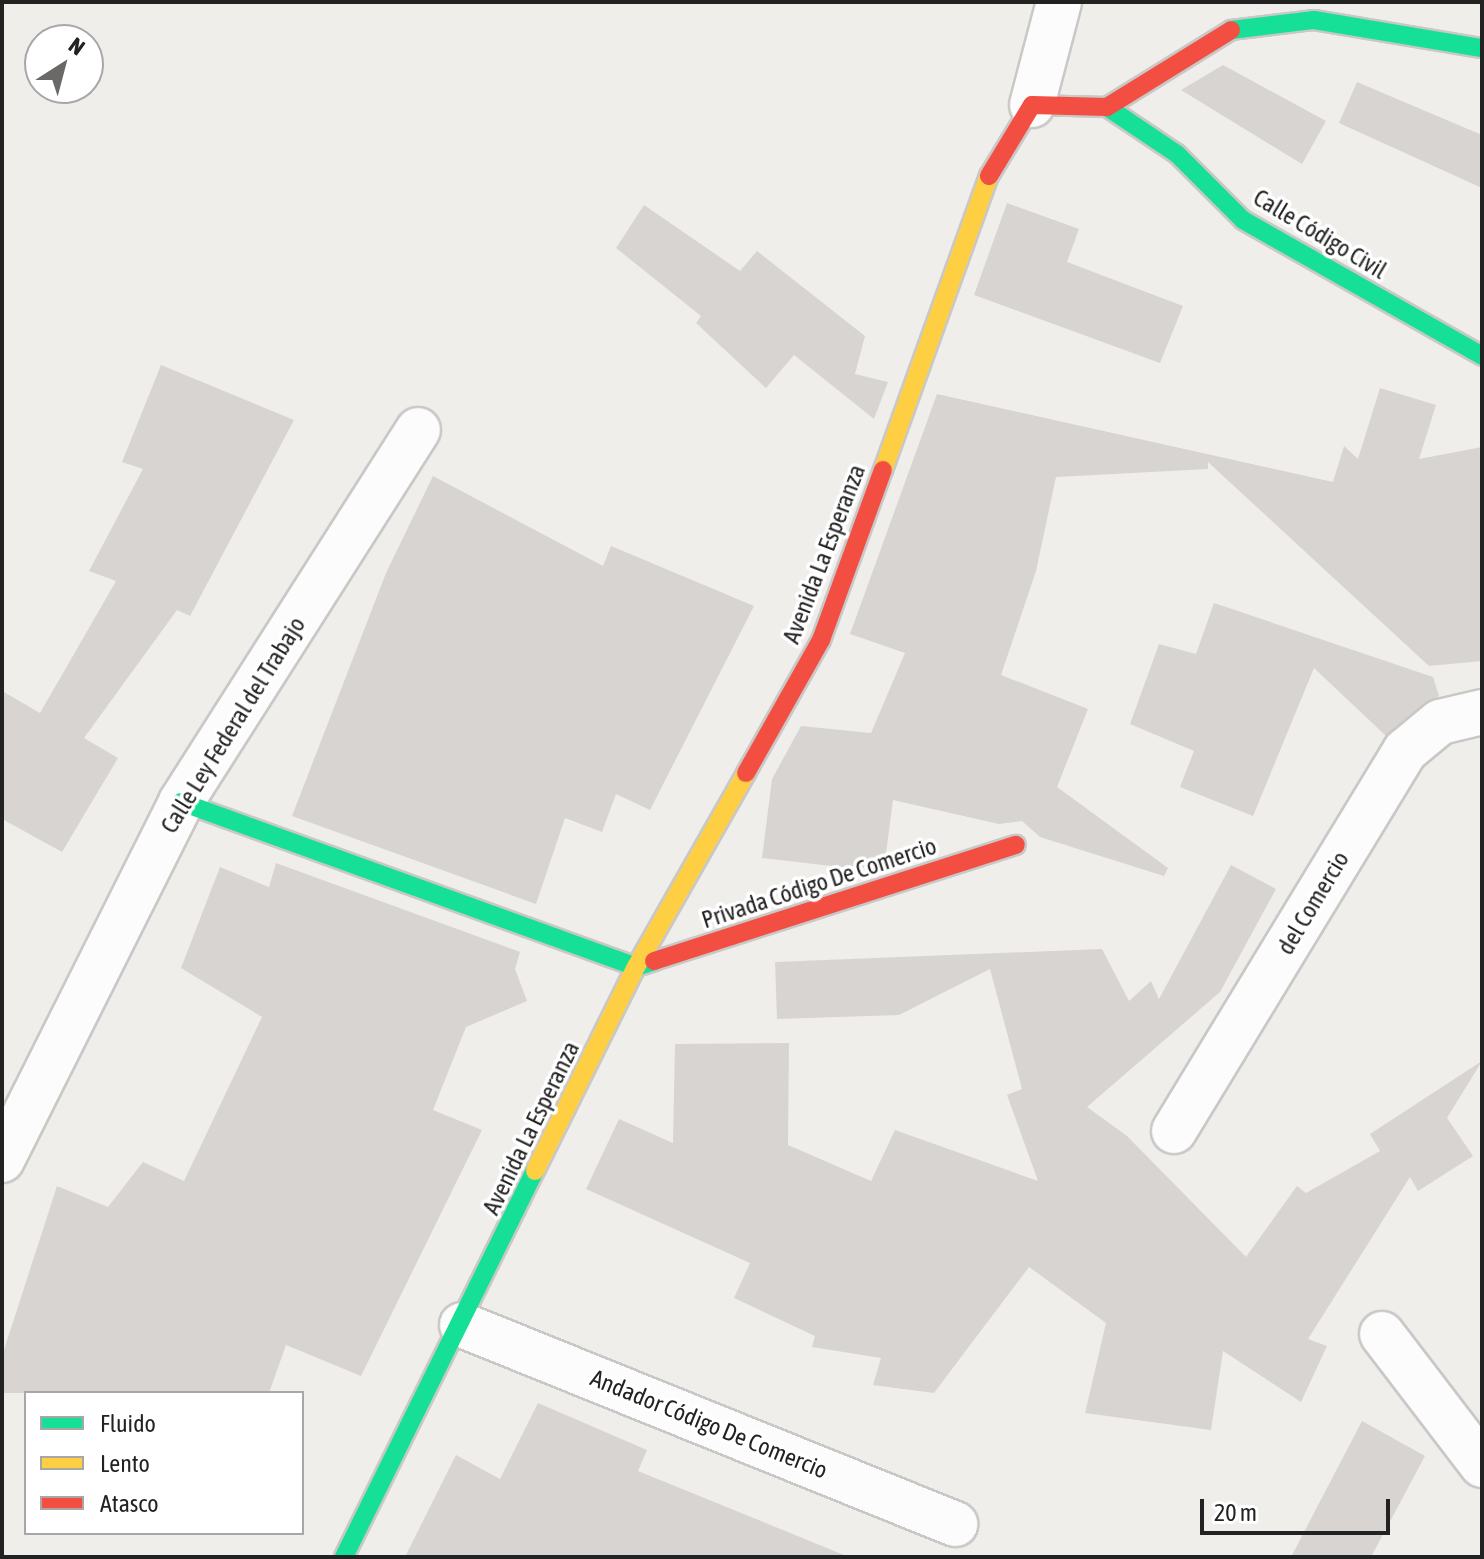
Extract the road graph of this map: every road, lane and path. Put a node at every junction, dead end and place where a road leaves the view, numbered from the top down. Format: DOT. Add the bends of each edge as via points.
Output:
graph roads {
  1 [pos="1059,2"];
  2 [pos="1482,48"];
  3 [pos="1032,105"];
  4 [pos="1107,107"];
  5 [pos="1482,356"];
  6 [pos="418,430"];
  7 [pos="1482,712"];
  8 [pos="181,802"];
  9 [pos="1016,845"];
  10 [pos="636,967"];
  11 [pos="1174,1131"];
  12 [pos="2,1160"];
  13 [pos="462,1325"];
  14 [pos="1382,1334"];
  15 [pos="1482,1465"];
  16 [pos="955,1524"];
  17 [pos="344,1557"];
  1 -- 3 [label="street"];
  2 -- 4 [label="street" via="1314,20 1233,29"];
  3 -- 4 [label="street"];
  3 -- 10 [label="street, Avenida La Esperanza" via="996,157 821,640"];
  4 -- 5 [label="street, Calle Código Civil" via="1177,154 1243,220"];
  6 -- 8 [label="street, Calle Ley Federal del Trabajo"];
  7 -- 11 [label="street, del Comercio" via="1440,722 1405,751"];
  8 -- 10 [label="street"];
  8 -- 12 [label="street, Calle Ley Federal del Trabajo"];
  9 -- 10 [label="street, Privada Código De Comercio"];
  10 -- 13 [label="street, Avenida La Esperanza"];
  13 -- 16 [label="street, Andador Código De Comercio"];
  13 -- 17 [label="street, Avenida La Esperanza"];
  14 -- 15 [label="street"];
}
